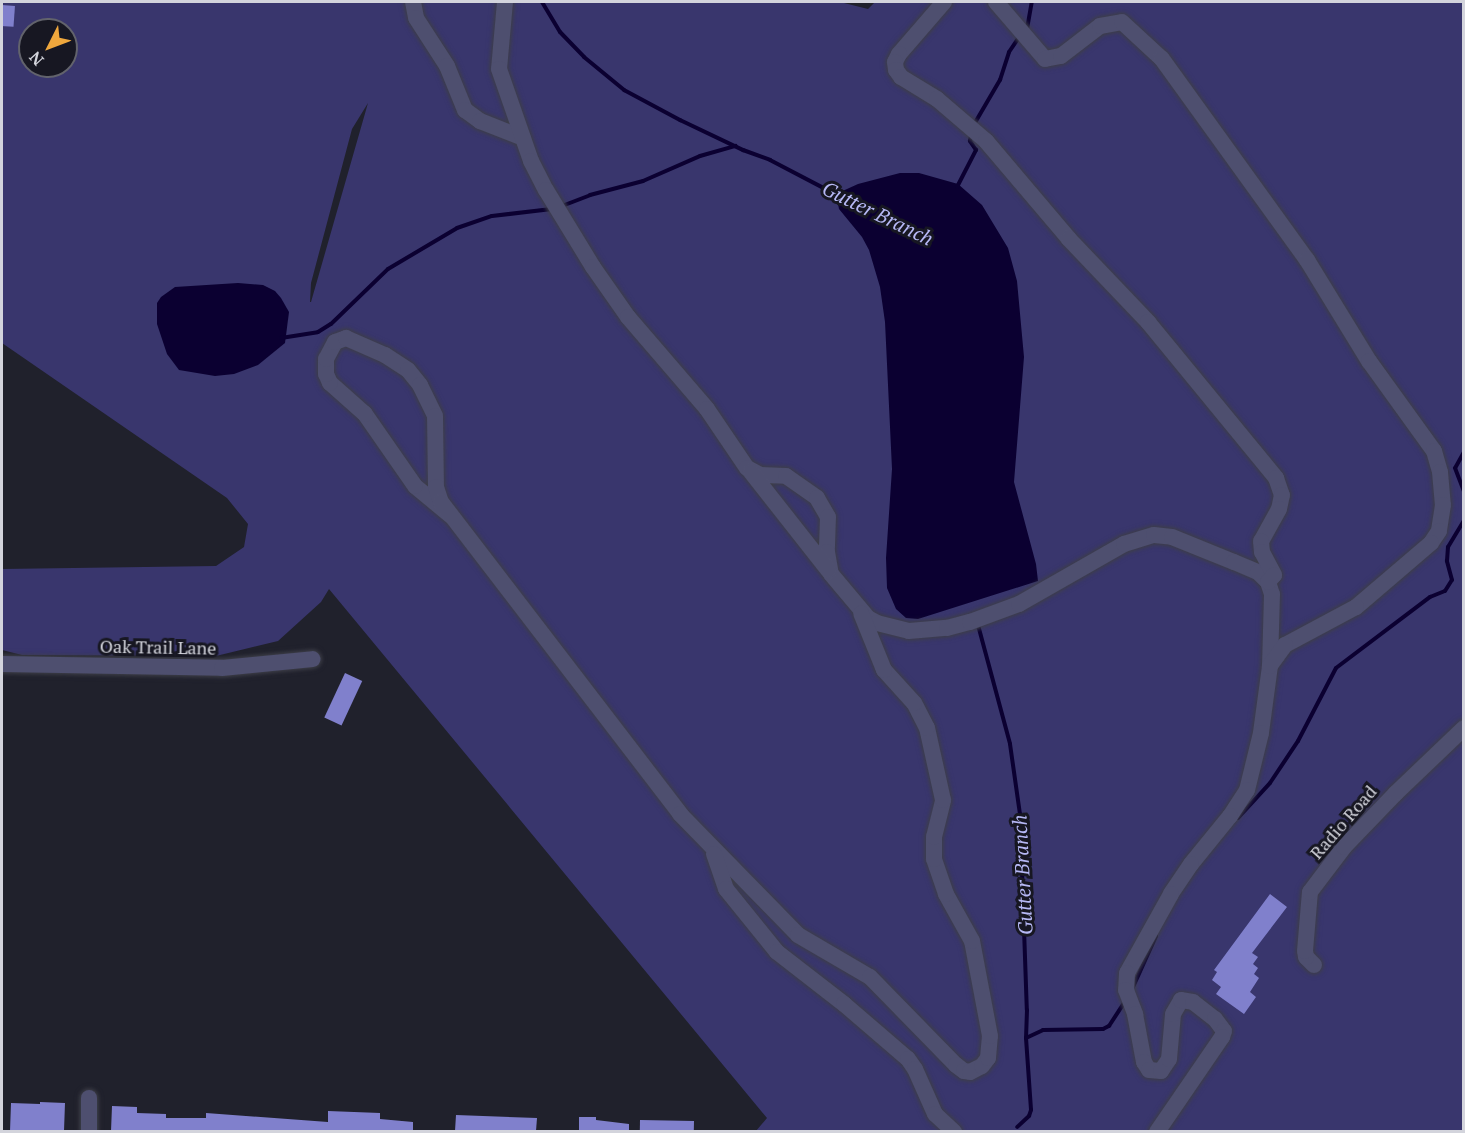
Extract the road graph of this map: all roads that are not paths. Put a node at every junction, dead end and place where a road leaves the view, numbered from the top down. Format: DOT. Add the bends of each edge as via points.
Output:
graph roads {
  1 [pos="413,2"];
  2 [pos="505,2"];
  3 [pos="944,2"];
  4 [pos="996,2"];
  5 [pos="522,138"];
  6 [pos="751,472"];
  7 [pos="450,515"];
  8 [pos="831,574"];
  9 [pos="1268,582"];
  10 [pos="859,609"];
  11 [pos="313,659"];
  12 [pos="2,664"];
  13 [pos="1269,666"];
  14 [pos="1464,728"];
  15 [pos="713,850"];
  16 [pos="1314,965"];
  17 [pos="89,1098"];
  18 [pos="89,1131"];
  19 [pos="954,1131"];
  20 [pos="1157,1131"];
  1 -- 5 [label="street" via="416,18 447,66 465,111"];
  2 -- 5 [label="street" via="498,60"];
  3 -- 9 [label="street" via="899,54 896,70 986,141 1069,239 1148,322 1276,478 1282,495 1279,509 1261,541 1274,575"];
  4 -- 13 [label="street" via="1045,59 1061,56 1100,26 1122,21 1162,59 1307,260 1369,361 1434,451 1443,506 1439,531 1431,543 1356,607 1285,645"];
  5 -- 6 [label="street" via="546,190 593,267 640,332 707,409"];
  6 -- 8 [label="street"];
  6 -- 8 [label="street" via="786,476 817,498 828,517"];
  7 -- 7 [label="street" via="436,487 435,416 420,385 408,370 385,355 346,338 335,342 326,359 330,383 365,414 415,486"];
  7 -- 15 [label="street" via="629,750"];
  8 -- 10 [label="street"];
  9 -- 10 [label="street" via="1258,572 1234,562 1172,537 1154,535 1124,544 1019,604 947,628 891,627"];
  9 -- 13 [label="street" via="1272,594"];
  10 -- 15 [label="street" via="884,670 914,704 927,728 943,800 934,837 934,859 978,962 990,1036 990,1051 982,1066 970,1072 956,1065 870,976 798,935"];
  11 -- 12 [label="street, Oak Trail Lane" via="222,668"];
  13 -- 20 [label="street" via="1261,733 1247,790 1171,894 1127,973 1126,990 1149,1070 1161,1071 1169,1059 1173,1014 1181,1000 1193,1002 1224,1031"];
  14 -- 16 [label="street, Radio Road" via="1359,831 1310,891 1305,951"];
  15 -- 19 [label="street" via="726,889 777,952 908,1059 935,1114"];
  17 -- 18 [label="street"];
}
